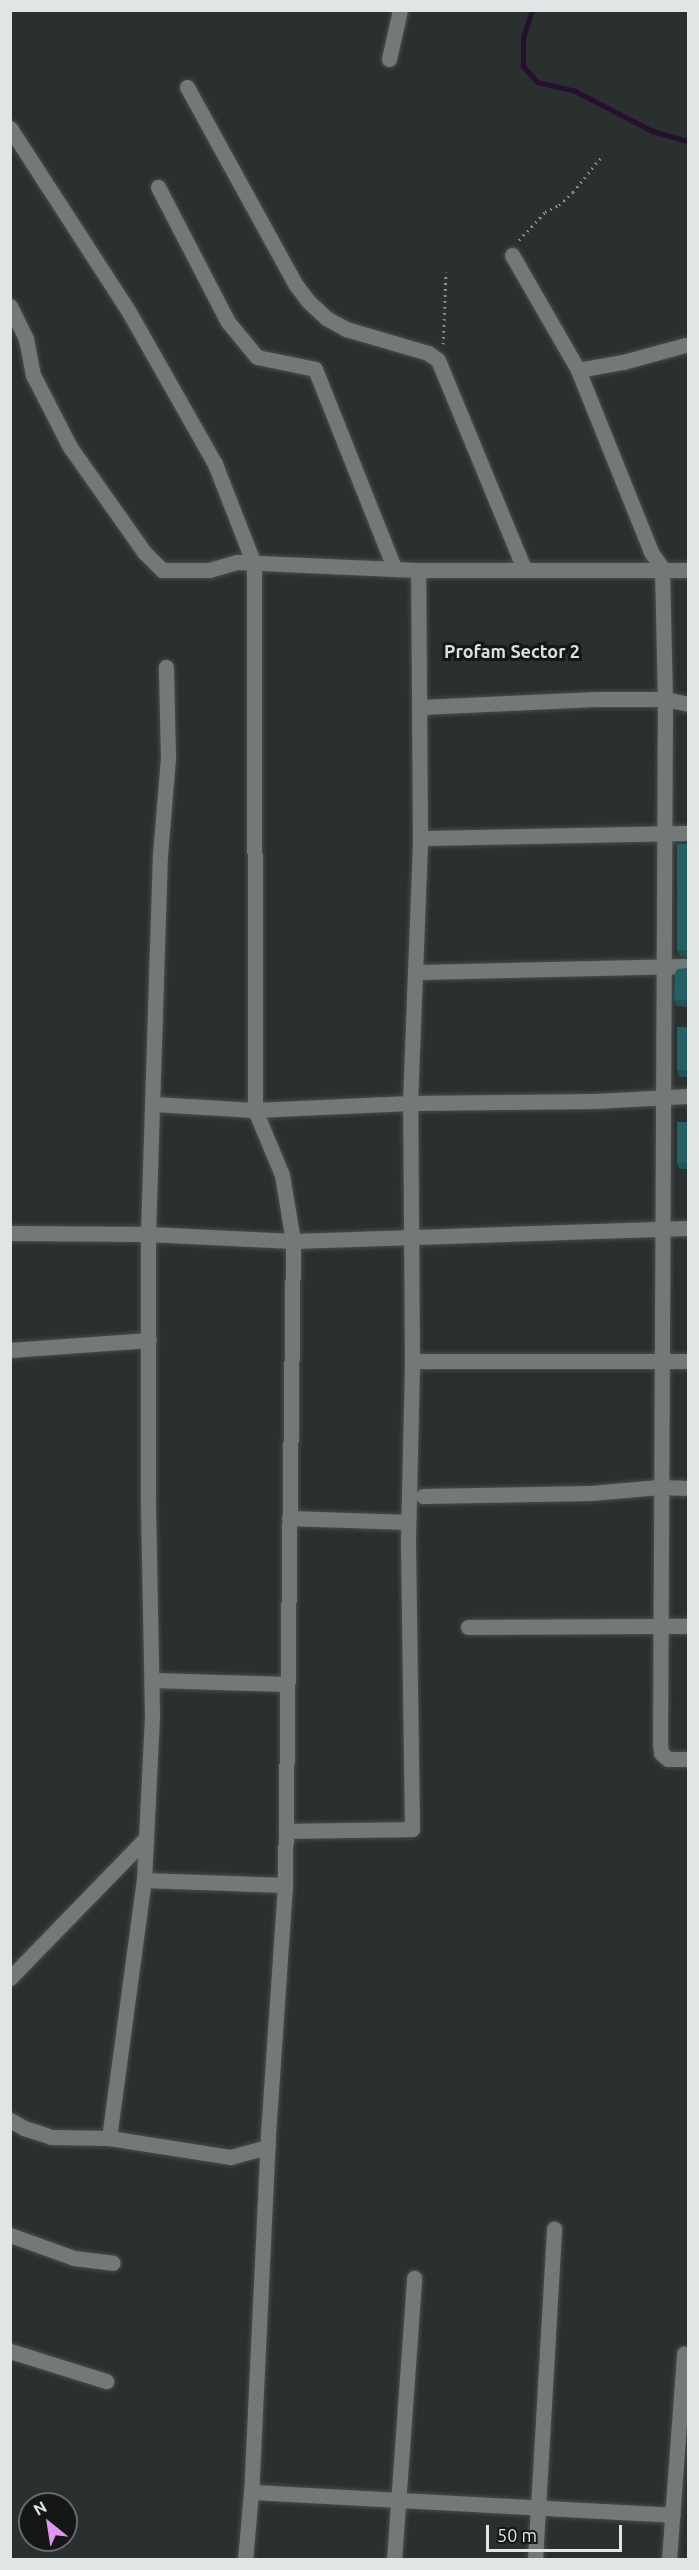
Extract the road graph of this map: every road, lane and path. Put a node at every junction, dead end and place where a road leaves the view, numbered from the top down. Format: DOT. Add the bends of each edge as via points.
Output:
graph roads {
  1 [pos="400,10"];
  2 [pos="389,59"];
  3 [pos="187,87"];
  4 [pos="10,128"];
  5 [pos="603,155"];
  6 [pos="158,187"];
  7 [pos="512,255"];
  8 [pos="446,272"];
  9 [pos="12,315"];
  10 [pos="685,345"];
  11 [pos="438,360"];
  12 [pos="578,370"];
  13 [pos="254,564"];
  14 [pos="394,568"];
  15 [pos="662,568"];
  16 [pos="524,569"];
  17 [pos="418,570"];
  18 [pos="688,570"];
  19 [pos="166,667"];
  20 [pos="665,699"];
  21 [pos="688,704"];
  22 [pos="421,707"];
  23 [pos="663,832"];
  24 [pos="688,833"];
  25 [pos="420,838"];
  26 [pos="662,964"];
  27 [pos="688,966"];
  28 [pos="416,972"];
  29 [pos="663,1095"];
  30 [pos="688,1096"];
  31 [pos="411,1103"];
  32 [pos="153,1104"];
  33 [pos="255,1110"];
  34 [pos="660,1228"];
  35 [pos="688,1228"];
  36 [pos="10,1233"];
  37 [pos="148,1234"];
  38 [pos="412,1235"];
  39 [pos="293,1241"];
  40 [pos="149,1340"];
  41 [pos="10,1350"];
  42 [pos="412,1361"];
  43 [pos="660,1361"];
  44 [pos="688,1361"];
  45 [pos="660,1487"];
  46 [pos="688,1488"];
  47 [pos="423,1496"];
  48 [pos="289,1518"];
  49 [pos="408,1522"];
  50 [pos="688,1626"];
  51 [pos="468,1627"];
  52 [pos="661,1628"];
  53 [pos="152,1680"];
  54 [pos="287,1684"];
  55 [pos="688,1759"];
  56 [pos="286,1832"];
  57 [pos="146,1838"];
  58 [pos="144,1880"];
  59 [pos="285,1885"];
  60 [pos="10,1978"];
  61 [pos="10,2120"];
  62 [pos="109,2138"];
  63 [pos="268,2147"];
  64 [pos="554,2229"];
  65 [pos="10,2235"];
  66 [pos="114,2263"];
  67 [pos="414,2278"];
  68 [pos="10,2351"];
  69 [pos="684,2354"];
  70 [pos="106,2381"];
  71 [pos="251,2492"];
  72 [pos="398,2500"];
  73 [pos="540,2508"];
  74 [pos="672,2515"];
  75 [pos="245,2559"];
  76 [pos="394,2559"];
  77 [pos="535,2559"];
  78 [pos="669,2559"];
  1 -- 2 [label="street"];
  3 -- 11 [label="street" via="308,301 326,318 346,329 428,352"];
  4 -- 13 [label="street" via="129,312 204,444"];
  5 -- 7 [label="path" via="573,192 532,224"];
  6 -- 14 [label="street" via="228,322 257,357 315,369"];
  7 -- 12 [label="street"];
  8 -- 11 [label="path" via="445,336"];
  9 -- 13 [label="street" via="26,339 33,375 70,447 144,552 162,570 209,570 237,562"];
  10 -- 12 [label="street"];
  11 -- 16 [label="street"];
  12 -- 15 [label="street" via="651,552"];
  13 -- 14 [label="street"];
  13 -- 33 [label="street"];
  14 -- 17 [label="street"];
  15 -- 16 [label="street"];
  15 -- 18 [label="street"];
  15 -- 20 [label="street"];
  16 -- 17 [label="street"];
  17 -- 22 [label="street"];
  19 -- 32 [label="street" via="168,758 160,855"];
  20 -- 21 [label="street"];
  20 -- 22 [label="street"];
  20 -- 23 [label="street"];
  22 -- 25 [label="street"];
  23 -- 24 [label="street"];
  23 -- 25 [label="street"];
  23 -- 26 [label="street"];
  25 -- 28 [label="street"];
  26 -- 27 [label="street"];
  26 -- 28 [label="street"];
  26 -- 29 [label="street"];
  28 -- 31 [label="street"];
  29 -- 30 [label="street"];
  29 -- 31 [label="street" via="595,1101"];
  29 -- 34 [label="street"];
  31 -- 33 [label="street"];
  31 -- 38 [label="street"];
  32 -- 33 [label="street"];
  32 -- 37 [label="street"];
  33 -- 39 [label="street" via="282,1174"];
  34 -- 35 [label="street"];
  34 -- 38 [label="street"];
  34 -- 43 [label="street"];
  36 -- 37 [label="street"];
  37 -- 39 [label="street"];
  37 -- 40 [label="street"];
  38 -- 39 [label="street"];
  38 -- 42 [label="street"];
  39 -- 48 [label="street"];
  40 -- 41 [label="street"];
  40 -- 53 [label="street"];
  42 -- 43 [label="street"];
  42 -- 49 [label="street"];
  43 -- 44 [label="street"];
  43 -- 45 [label="street"];
  45 -- 46 [label="street"];
  45 -- 47 [label="street" via="591,1493"];
  45 -- 52 [label="street"];
  48 -- 49 [label="street"];
  48 -- 54 [label="street"];
  49 -- 56 [label="street" via="412,1829"];
  50 -- 52 [label="street"];
  51 -- 52 [label="street"];
  52 -- 55 [label="street" via="661,1753 668,1759"];
  53 -- 54 [label="street"];
  53 -- 57 [label="street"];
  54 -- 56 [label="street"];
  56 -- 59 [label="street"];
  57 -- 58 [label="street"];
  57 -- 60 [label="street"];
  58 -- 59 [label="street"];
  58 -- 62 [label="street"];
  59 -- 63 [label="street"];
  61 -- 62 [label="street" via="51,2137"];
  62 -- 63 [label="street" via="230,2157"];
  63 -- 71 [label="street"];
  64 -- 73 [label="street"];
  65 -- 66 [label="street" via="74,2258"];
  67 -- 72 [label="street"];
  68 -- 70 [label="street"];
  69 -- 74 [label="street"];
  71 -- 72 [label="street"];
  71 -- 75 [label="street"];
  72 -- 73 [label="street"];
  72 -- 76 [label="street"];
  73 -- 74 [label="street"];
  73 -- 77 [label="street"];
  74 -- 78 [label="street"];
}
